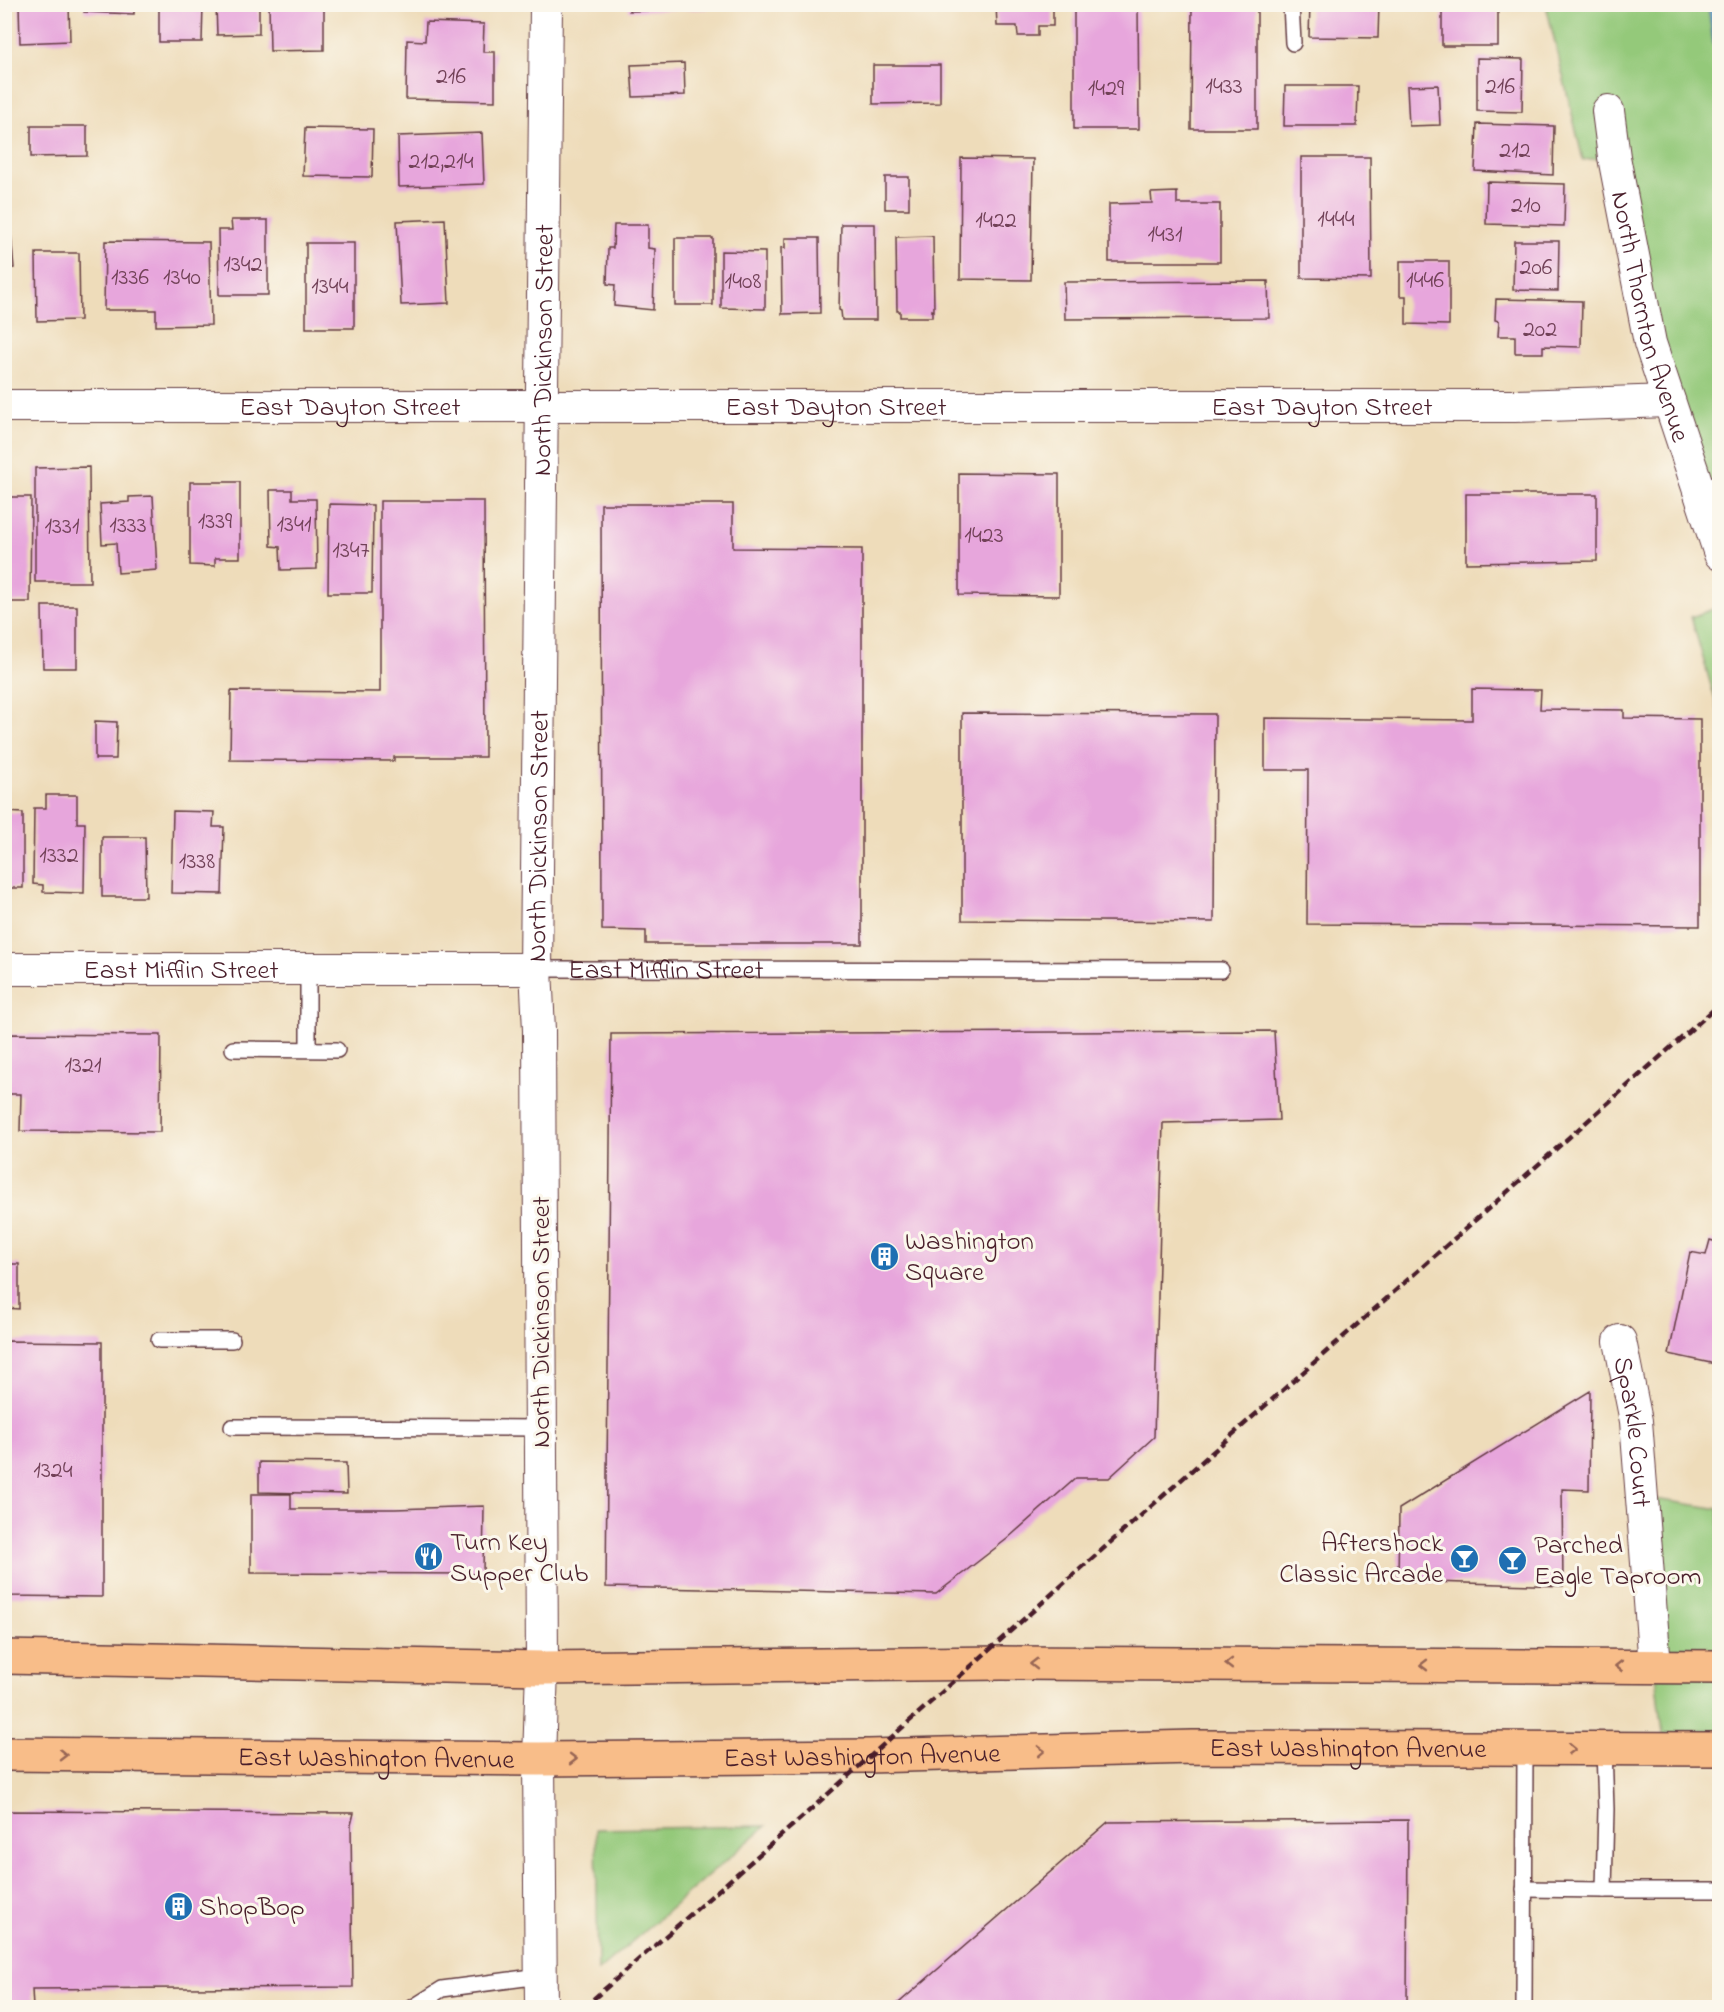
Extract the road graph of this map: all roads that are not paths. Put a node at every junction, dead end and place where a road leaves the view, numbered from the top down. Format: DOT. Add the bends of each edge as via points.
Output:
graph roads {
  1 [pos="546,4"];
  2 [pos="1291,4"];
  3 [pos="1293,43"];
  4 [pos="1608,111"];
  5 [pos="1669,401"];
  6 [pos="4,406"];
  7 [pos="542,406"];
  8 [pos="1719,554"];
  9 [pos="4,969"];
  10 [pos="536,969"];
  11 [pos="308,970"];
  12 [pos="1221,970"];
  13 [pos="233,1049"];
  14 [pos="308,1049"];
  15 [pos="337,1050"];
  16 [pos="159,1340"];
  17 [pos="232,1340"];
  18 [pos="1620,1341"];
  19 [pos="232,1427"];
  20 [pos="540,1428"];
  21 [pos="4,1657"];
  22 [pos="1655,1666"];
  23 [pos="1719,1667"];
  24 [pos="542,1668"];
  25 [pos="1525,1748"];
  26 [pos="1604,1749"];
  27 [pos="1719,1749"];
  28 [pos="4,1754"];
  29 [pos="540,1759"];
  30 [pos="1524,1889"];
  31 [pos="1604,1890"];
  32 [pos="1719,1890"];
  33 [pos="540,1976"];
  34 [pos="412,2007"];
  35 [pos="541,2007"];
  36 [pos="1524,2007"];
  1 -- 7 [label="street, North Dickinson Street"];
  2 -- 3 [label="lane"];
  4 -- 5 [label="street, North Thornton Avenue" via="1650,343"];
  5 -- 7 [label="street, East Dayton Street" via="1514,406"];
  5 -- 8 [label="street, North Thornton Avenue"];
  6 -- 7 [label="street, East Dayton Street"];
  7 -- 10 [label="street, North Dickinson Street"];
  9 -- 11 [label="street, East Mifflin Street"];
  10 -- 11 [label="street, East Mifflin Street"];
  10 -- 12 [label="lane, East Mifflin Street"];
  10 -- 20 [label="street, North Dickinson Street"];
  11 -- 14 [label="lane"];
  13 -- 14 [label="lane"];
  14 -- 15 [label="lane"];
  16 -- 17 [label="lane"];
  18 -- 22 [label="street, Sparkle Court" via="1636,1420"];
  19 -- 20 [label="lane"];
  20 -- 24 [label="street, North Dickinson Street"];
  21 -- 24 [label="main road"];
  22 -- 23 [label="main road"];
  22 -- 24 [label="main road, one-way" via="973,1664"];
  24 -- 29 [label="street, North Dickinson Street"];
  25 -- 26 [label="main road, East Washington Avenue, one-way"];
  29 -- 25 [label="main road, East Washington Avenue, one-way" via="869,1756 1193,1747"];
  25 -- 30 [label="lane"];
  26 -- 27 [label="main road, East Washington Avenue"];
  26 -- 31 [label="lane"];
  28 -- 29 [label="main road, East Washington Avenue, one-way"];
  29 -- 33 [label="street, North Dickinson Street"];
  30 -- 31 [label="lane"];
  30 -- 36 [label="lane"];
  31 -- 32 [label="lane"];
  33 -- 34 [label="lane" via="442,1989"];
  33 -- 35 [label="street, North Dickinson Street"];
}
